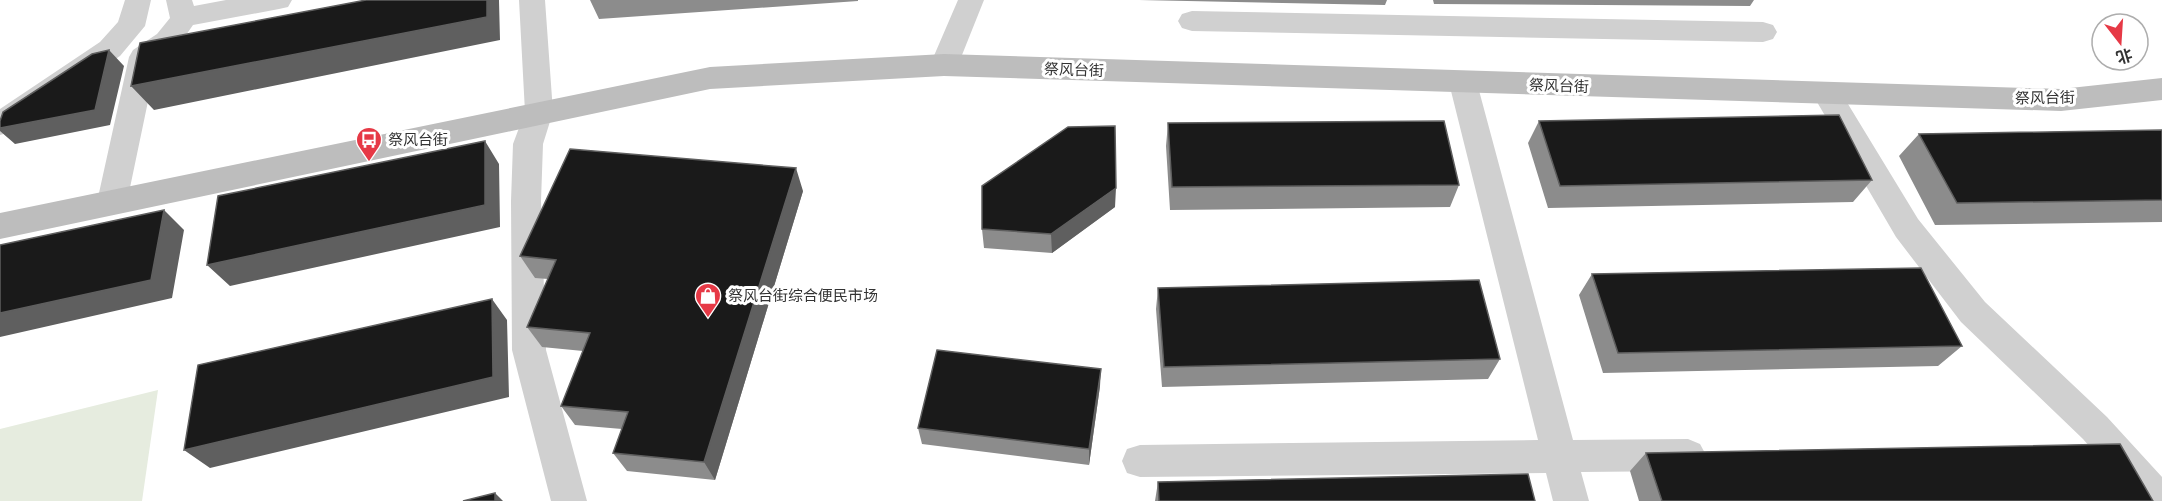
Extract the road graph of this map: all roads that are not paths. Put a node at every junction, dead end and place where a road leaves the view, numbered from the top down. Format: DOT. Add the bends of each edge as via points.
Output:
graph roads {
  1 [pos="138,0"];
  2 [pos="279,0"];
  3 [pos="532,0"];
  4 [pos="971,0"];
  5 [pos="182,9"];
  6 [pos="1416,13"];
  7 [pos="1192,21"];
  8 [pos="1763,32"];
  9 [pos="202,42"];
  10 [pos="156,51"];
  11 [pos="944,65"];
  12 [pos="1463,83"];
  13 [pos="2162,88"];
  14 [pos="1827,94"];
  15 [pos="539,112"];
  16 [pos="0,124"];
  17 [pos="112,202"];
  18 [pos="0,226"];
  19 [pos="2067,450"];
  20 [pos="2115,450"];
  21 [pos="1725,454"];
  22 [pos="1559,456"];
  23 [pos="1140,461"];
  24 [pos="569,501"];
  25 [pos="1571,501"];
  26 [pos="2160,501"];
  1 -- 16 [label="street" via="132,26 110,49"];
  2 -- 5 [label="street"];
  3 -- 15 [label="street"];
  4 -- 11 [label="street"];
  5 -- 10 [label="street" via="176,33"];
  6 -- 7 [label="street"];
  6 -- 8 [label="street"];
  9 -- 10 [label="street"];
  10 -- 17 [label="street" via="143,57"];
  11 -- 12 [label="main road, 祭风台街"];
  11 -- 15 [label="main road, 祭风台街" via="710,78"];
  12 -- 14 [label="main road, 祭风台街"];
  12 -- 22 [label="street"];
  13 -- 14 [label="main road, 祭风台街" via="2061,100"];
  14 -- 20 [label="street" via="1907,228 1973,312"];
  15 -- 17 [label="main road, 祭风台街"];
  15 -- 24 [label="street" via="528,144 529,350"];
  17 -- 18 [label="main road, 祭风台街"];
  19 -- 20 [label="street"];
  20 -- 26 [label="street"];
  21 -- 22 [label="street"];
  22 -- 23 [label="street"];
  22 -- 25 [label="street"];
}
